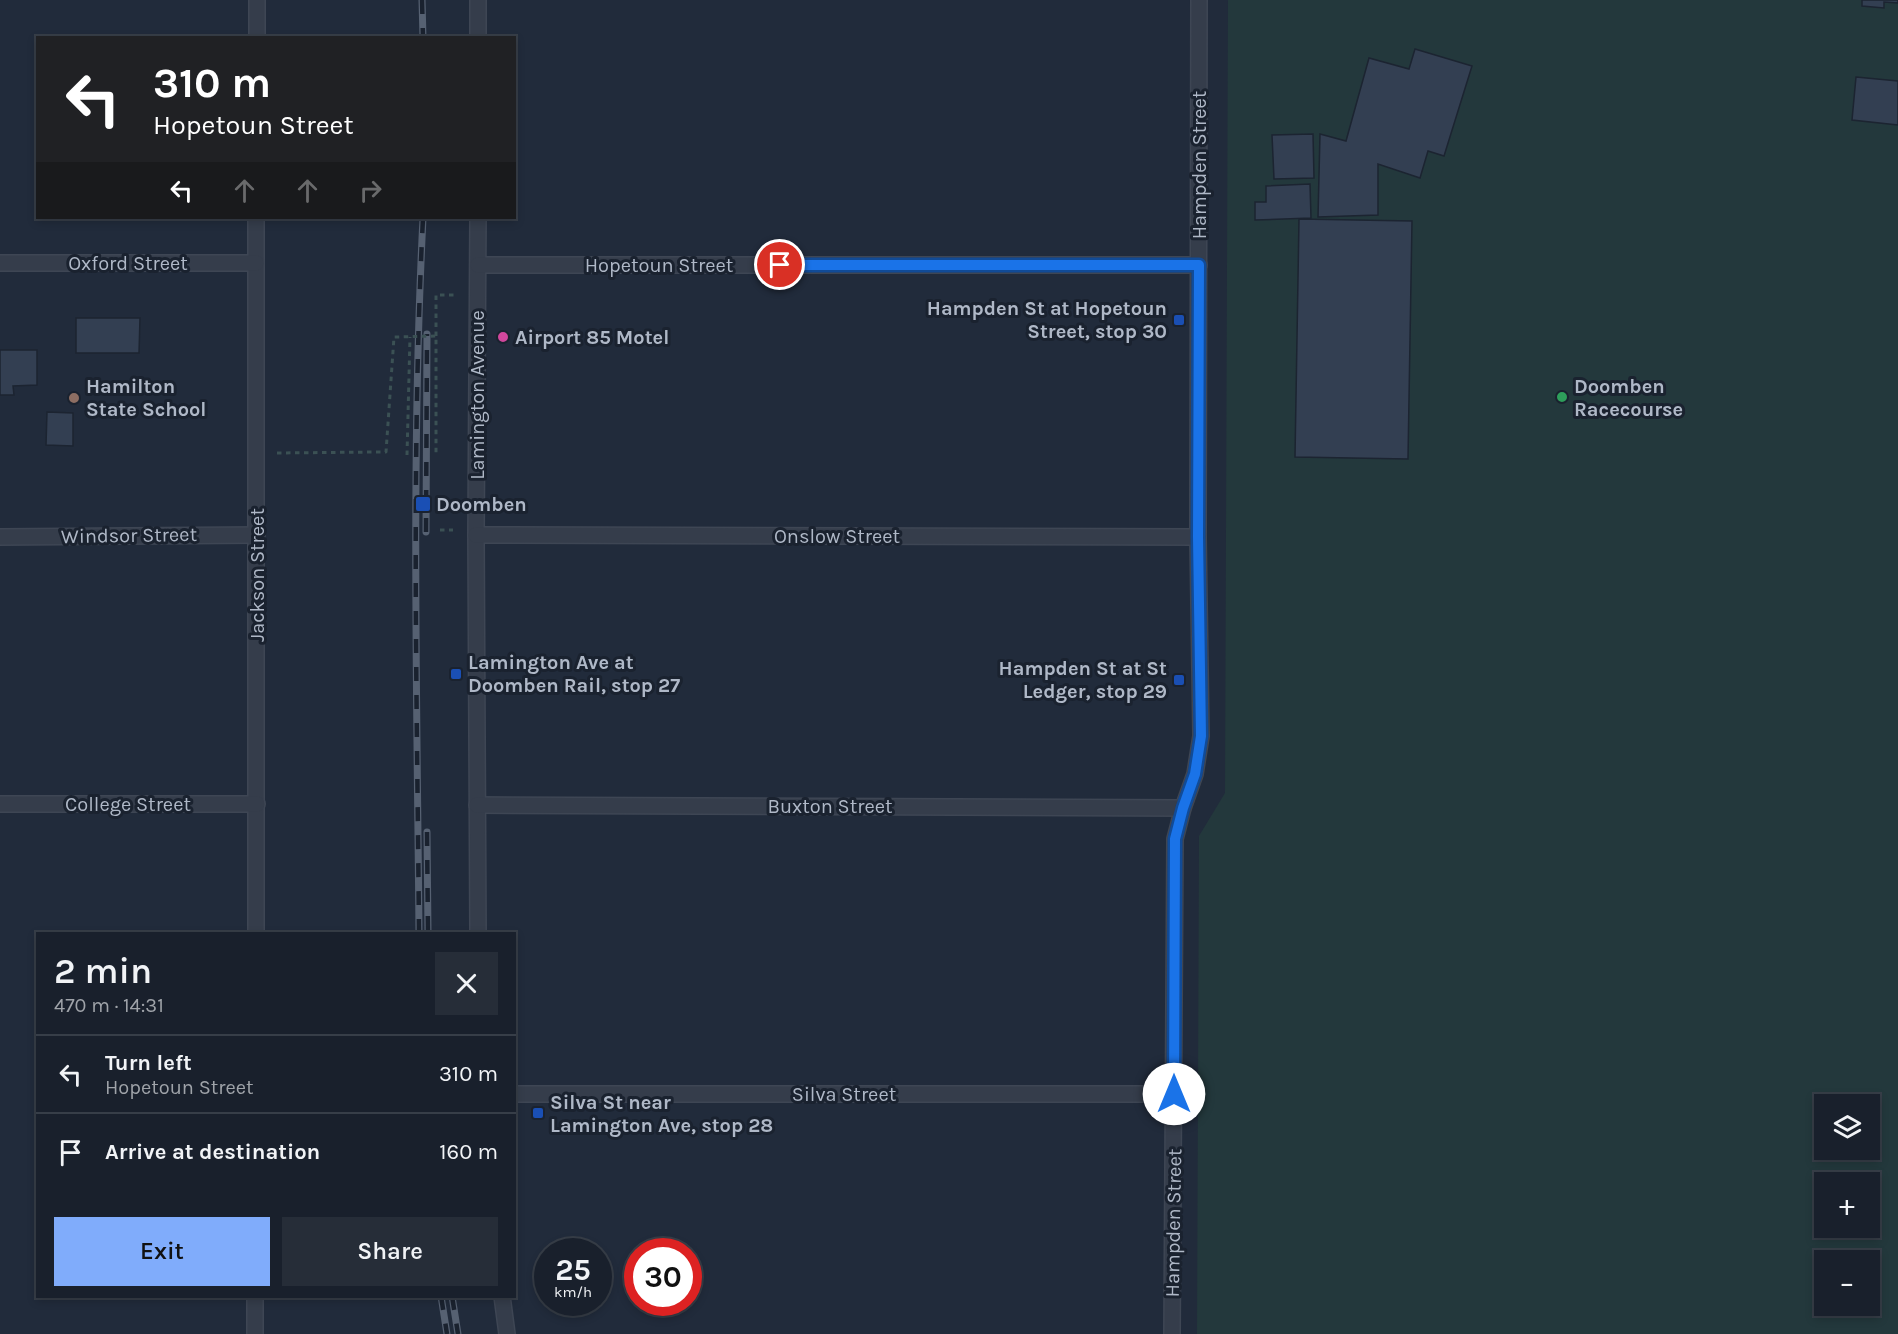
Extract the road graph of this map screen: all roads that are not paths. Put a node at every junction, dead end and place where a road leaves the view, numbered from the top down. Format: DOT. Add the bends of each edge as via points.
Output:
graph roads {
  1 [pos="257,0"];
  2 [pos="477,0"];
  3 [pos="1199,0"];
  4 [pos="257,36"];
  5 [pos="478,36"];
  6 [pos="256,219"];
  7 [pos="478,219"];
  8 [pos="0,263"];
  9 [pos="256,263"];
  10 [pos="478,265"];
  11 [pos="1199,265"];
  12 [pos="257,534"];
  13 [pos="476,535"];
  14 [pos="0,537"];
  15 [pos="1198,537"];
  16 [pos="0,804"];
  17 [pos="257,804"];
  18 [pos="477,805"];
  19 [pos="1183,808"];
  20 [pos="256,932"];
  21 [pos="478,932"];
  22 [pos="516,1094"];
  23 [pos="1174,1094"];
  24 [pos="255,1298"];
  25 [pos="501,1298"];
  26 [pos="255,1334"];
  27 [pos="507,1334"];
  28 [pos="1172,1334"];
  1 -- 4 [label="street"];
  2 -- 5 [label="street"];
  3 -- 11 [label="street, Hampden Street"];
  6 -- 9 [label="street, Jackson Street"];
  7 -- 10 [label="street, Lamington Avenue"];
  8 -- 9 [label="street, Oxford Street"];
  9 -- 12 [label="street, Jackson Street"];
  10 -- 11 [label="street, Hopetoun Street"];
  10 -- 13 [label="street, Lamington Avenue"];
  11 -- 15 [label="street, Hampden Street"];
  12 -- 14 [label="street, Windsor Street"];
  12 -- 17 [label="street, Jackson Street"];
  13 -- 15 [label="street, Onslow Street"];
  13 -- 18 [label="street, Lamington Avenue"];
  15 -- 19 [label="street, Hampden Street" via="1201,736 1195,774"];
  16 -- 17 [label="street, College Street"];
  17 -- 20 [label="street, Jackson Street"];
  18 -- 19 [label="street, Buxton Street"];
  18 -- 21 [label="street, Lamington Avenue"];
  19 -- 23 [label="street, Hampden Street" via="1175,839"];
  22 -- 23 [label="street, Silva Street"];
  23 -- 28 [label="street, Hampden Street"];
  24 -- 26 [label="street"];
  25 -- 27 [label="street"];
}
